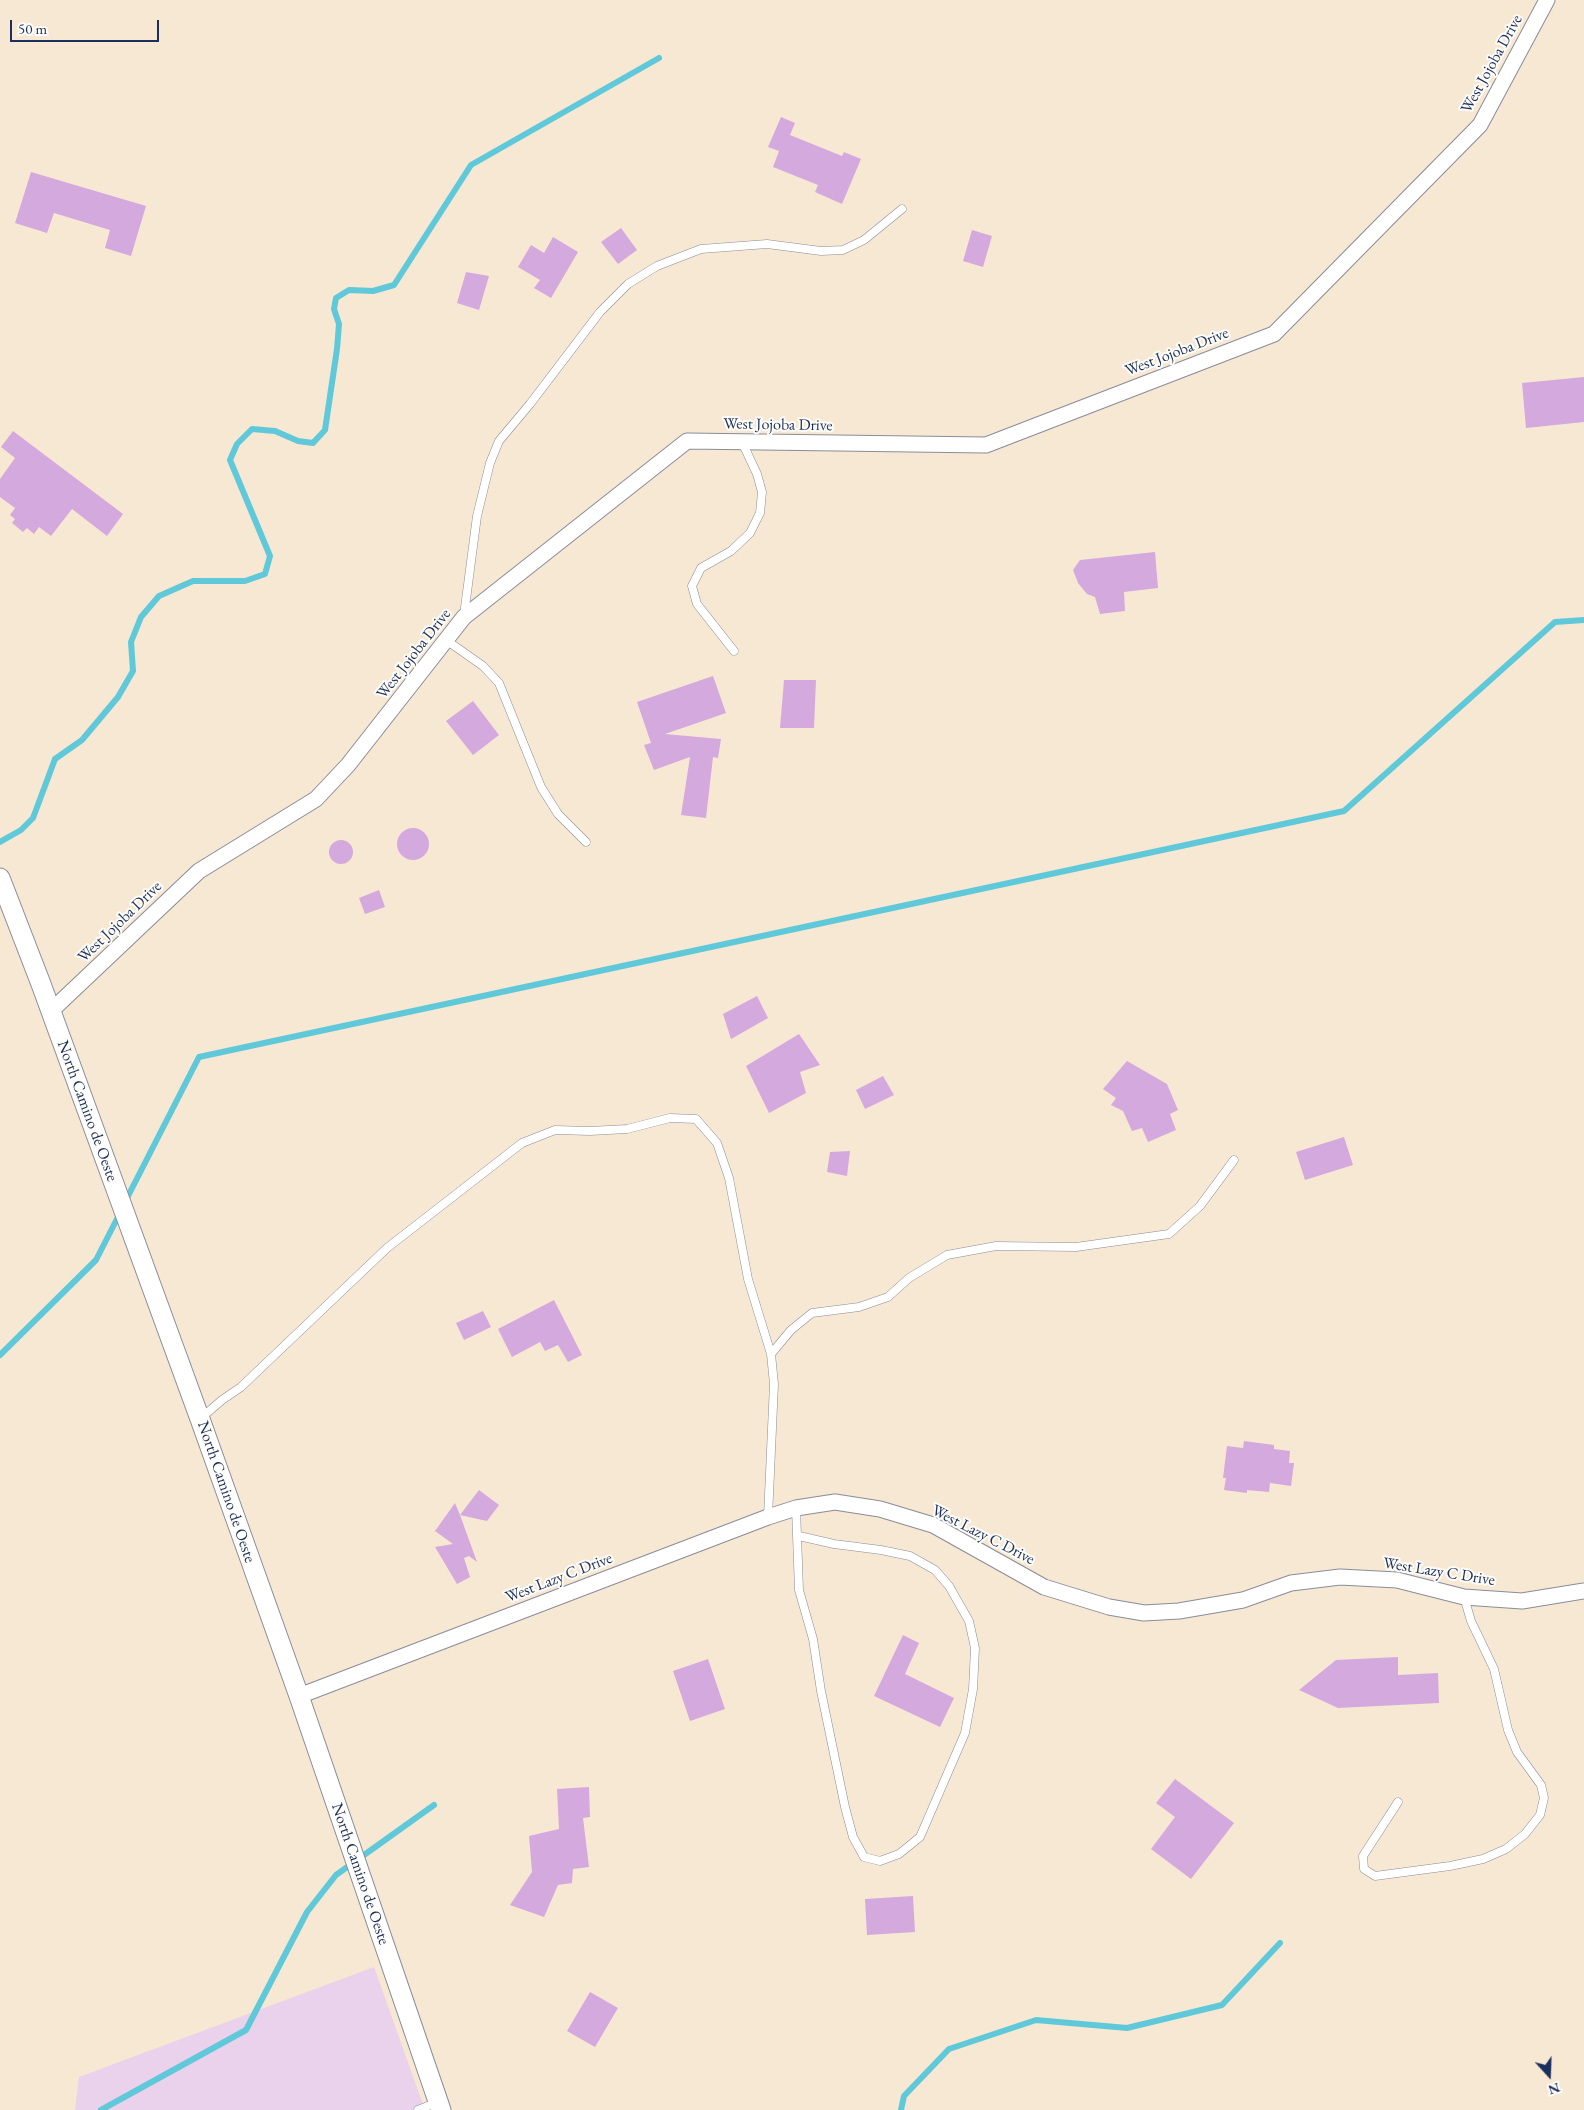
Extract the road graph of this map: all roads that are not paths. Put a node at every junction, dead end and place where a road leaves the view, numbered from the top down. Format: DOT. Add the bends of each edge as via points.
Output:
graph roads {
  1 [pos="1547,0"];
  2 [pos="902,208"];
  3 [pos="742,442"];
  4 [pos="464,617"];
  5 [pos="446,640"];
  6 [pos="734,651"];
  7 [pos="586,842"];
  8 [pos="0,878"];
  9 [pos="51,1012"];
  10 [pos="1234,1160"];
  11 [pos="771,1354"];
  12 [pos="200,1419"];
  13 [pos="796,1508"];
  14 [pos="768,1517"];
  15 [pos="799,1536"];
  16 [pos="1584,1591"];
  17 [pos="1464,1597"];
  18 [pos="299,1696"];
  19 [pos="1398,1802"];
  20 [pos="440,2106"];
  21 [pos="418,2110"];
  1 -- 3 [label="street, West Jojoba Drive" via="1480,125 1274,334 986,445"];
  2 -- 4 [label="lane" via="864,240 843,250 821,251 768,244 701,249 657,266 628,284 600,312 499,441 477,516"];
  3 -- 4 [label="street, West Jojoba Drive" via="687,441"];
  3 -- 6 [label="lane" via="762,492 760,513 750,533 731,551 701,568 692,586 697,604"];
  4 -- 5 [label="street, West Jojoba Drive"];
  5 -- 7 [label="lane" via="483,666 499,683 542,787 558,814"];
  5 -- 9 [label="street, West Jojoba Drive" via="348,765 316,799 198,871"];
  8 -- 9 [label="street, North Camino de Oeste"];
  9 -- 12 [label="street, North Camino de Oeste"];
  10 -- 11 [label="lane" via="1200,1206 1169,1234 1076,1247 996,1246 947,1255 909,1278 888,1297 858,1307 812,1313 791,1330"];
  11 -- 12 [label="lane" via="748,1279 729,1178 717,1143 696,1120 670,1118 626,1129 555,1130 522,1143 387,1248 241,1388"];
  11 -- 14 [label="lane" via="774,1384"];
  12 -- 18 [label="street, North Camino de Oeste"];
  13 -- 14 [label="street, West Lazy C Drive"];
  13 -- 15 [label="lane"];
  13 -- 17 [label="street, West Lazy C Drive" via="835,1502 880,1509 933,1525 1044,1587 1109,1607 1144,1613 1243,1600 1291,1583 1340,1577 1397,1580"];
  14 -- 18 [label="street, West Lazy C Drive"];
  15 -- 15 [label="lane" via="799,1590 813,1639 851,1830 864,1857 880,1861 898,1854 920,1837 966,1733 975,1648 969,1621 949,1586 935,1570 910,1556"];
  16 -- 17 [label="street, West Lazy C Drive" via="1522,1601"];
  17 -- 19 [label="lane" via="1471,1621 1494,1669 1508,1730 1517,1752 1541,1785 1544,1798 1540,1814 1525,1834 1506,1849 1484,1859 1375,1876 1364,1869 1363,1856"];
  18 -- 20 [label="street, North Camino de Oeste"];
  20 -- 21 [label="lane"];
}
